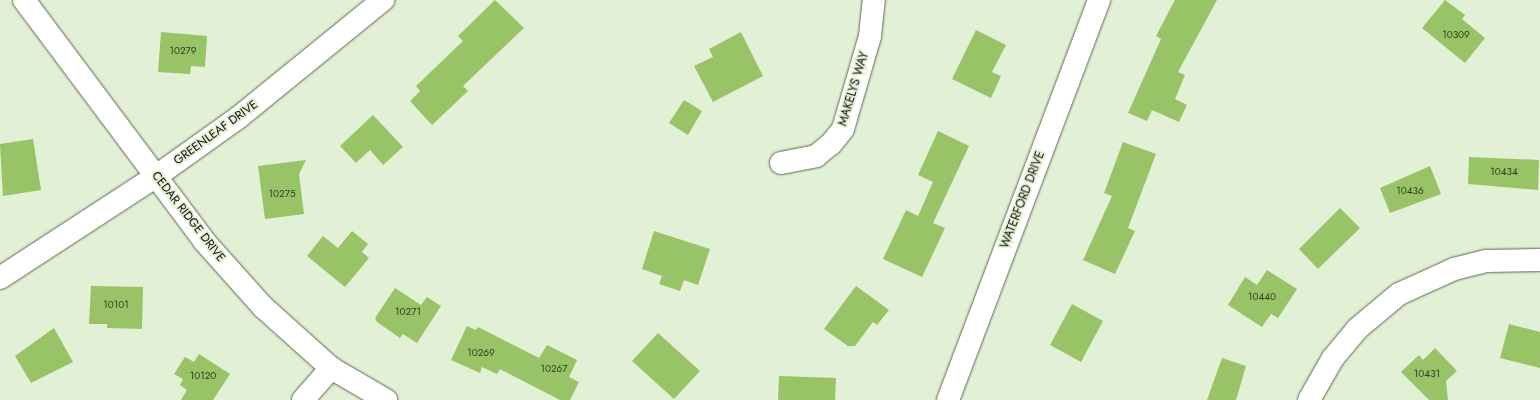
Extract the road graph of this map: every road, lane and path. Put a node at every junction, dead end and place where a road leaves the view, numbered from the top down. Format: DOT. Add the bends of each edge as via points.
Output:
graph roads {
  1 [pos="24,0"];
  2 [pos="383,0"];
  3 [pos="874,0"];
  4 [pos="1099,0"];
  5 [pos="781,163"];
  6 [pos="155,177"];
  7 [pos="1540,260"];
  8 [pos="0,278"];
  9 [pos="331,368"];
  10 [pos="303,400"];
  11 [pos="386,400"];
  12 [pos="948,400"];
  13 [pos="1309,400"];
  1 -- 6 [label="street, CEDAR RIDGE DRIVE"];
  2 -- 6 [label="street, GREENLEAF DRIVE" via="239,118"];
  3 -- 5 [label="street, MAKELYS WAY" via="870,36 842,128 831,144 816,156"];
  4 -- 12 [label="street, WATERFORD DRIVE"];
  6 -- 8 [label="street, GREENLEAF DRIVE"];
  6 -- 9 [label="street, CEDAR RIDGE DRIVE" via="204,241 263,307"];
  7 -- 13 [label="street" via="1487,262 1454,269 1422,281 1399,294 1357,328 1333,358"];
  9 -- 10 [label="street"];
  9 -- 11 [label="street, CEDAR RIDGE DRIVE"];
}
